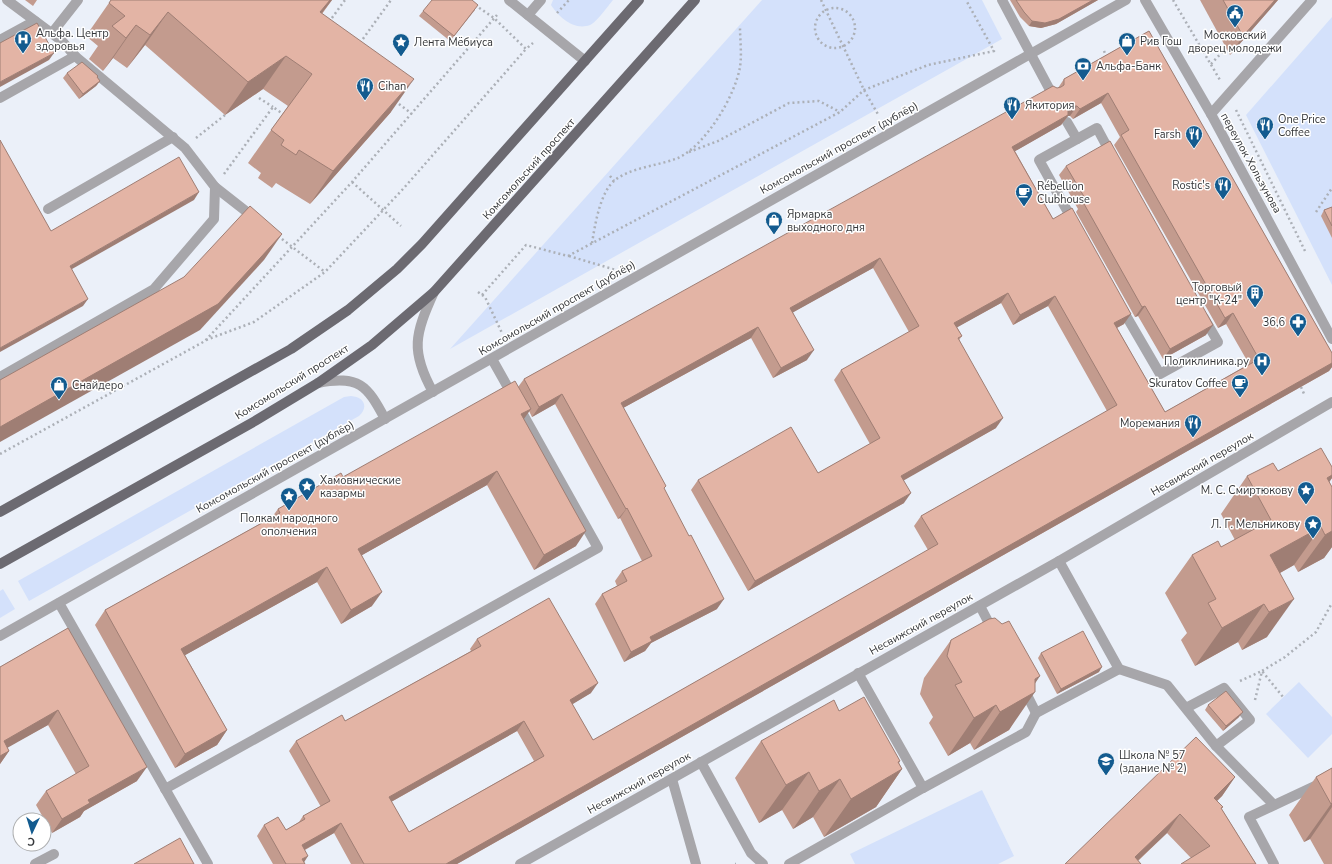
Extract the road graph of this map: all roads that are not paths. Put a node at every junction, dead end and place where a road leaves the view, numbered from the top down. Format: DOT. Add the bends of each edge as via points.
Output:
graph roads {
  1 [pos="7,0"];
  2 [pos="78,0"];
  3 [pos="509,0"];
  4 [pos="541,0"];
  5 [pos="639,0"];
  6 [pos="695,0"];
  7 [pos="1002,0"];
  8 [pos="1126,0"];
  9 [pos="1145,0"];
  10 [pos="1312,0"];
  11 [pos="528,15"];
  12 [pos="35,21"];
  13 [pos="52,33"];
  14 [pos="0,40"];
  15 [pos="1031,54"];
  16 [pos="75,56"];
  17 [pos="585,61"];
  18 [pos="1051,92"];
  19 [pos="0,98"];
  20 [pos="1211,114"];
  21 [pos="1067,122"];
  22 [pos="173,137"];
  23 [pos="1077,139"];
  24 [pos="1116,162"];
  25 [pos="215,187"];
  26 [pos="48,209"];
  27 [pos="1078,229"];
  28 [pos="277,235"];
  29 [pos="434,292"];
  30 [pos="1117,298"];
  31 [pos="1198,307"];
  32 [pos="1332,339"];
  33 [pos="492,359"];
  34 [pos="0,377"];
  35 [pos="318,383"];
  36 [pos="433,392"];
  37 [pos="1332,402"];
  38 [pos="385,419"];
  39 [pos="0,512"];
  40 [pos="1059,561"];
  41 [pos="0,564"];
  42 [pos="59,603"];
  43 [pos="980,606"];
  44 [pos="0,636"];
  45 [pos="998,640"];
  46 [pos="1119,669"];
  47 [pos="858,673"];
  48 [pos="1018,677"];
  49 [pos="1186,708"];
  50 [pos="1036,713"];
  51 [pos="1216,746"];
  52 [pos="701,762"];
  53 [pos="672,778"];
  54 [pos="1332,778"];
  55 [pos="923,788"];
  56 [pos="165,789"];
  57 [pos="1274,806"];
  58 [pos="54,854"];
  59 [pos="35,864"];
  60 [pos="208,864"];
  61 [pos="520,864"];
  62 [pos="696,864"];
  63 [pos="764,864"];
  64 [pos="789,864"];
  65 [pos="1274,864"];
  1 -- 12 [label="street"];
  2 -- 13 [label="street"];
  3 -- 11 [label="street"];
  4 -- 11 [label="street"];
  5 -- 17 [label="main road"];
  6 -- 29 [label="main road, Комсомольский проспект"];
  7 -- 15 [label="street"];
  8 -- 15 [label="street, Комсомольский проспект (дублёр)"];
  9 -- 20 [label="street, переулок Хользунова"];
  10 -- 20 [label="street"];
  11 -- 17 [label="street"];
  12 -- 13 [label="street"];
  12 -- 14 [label="street"];
  13 -- 16 [label="street"];
  15 -- 18 [label="street"];
  15 -- 33 [label="street, Комсомольский проспект (дублёр)"];
  16 -- 19 [label="street"];
  16 -- 22 [label="street"];
  17 -- 39 [label="main road" via="422,244 348,310 291,349"];
  20 -- 32 [label="street, переулок Хользунова"];
  21 -- 23 [label="street"];
  22 -- 25 [label="street" via="185,148"];
  22 -- 26 [label="street"];
  23 -- 24 [label="street" via="1097,128"];
  23 -- 27 [label="street" via="1039,160"];
  25 -- 28 [label="street"];
  25 -- 34 [label="street" via="214,219 154,289"];
  29 -- 35 [label="main road, Комсомольский проспект" via="372,345"];
  29 -- 36 [label="street" via="422,318 417,352 423,373"];
  30 -- 31 [label="street" via="1160,374 1218,342"];
  33 -- 36 [label="street, Комсомольский проспект (дублёр)"];
  33 -- 56 [label="street" via="598,548"];
  35 -- 38 [label="street" via="349,380 362,386 373,397"];
  35 -- 41 [label="main road, Комсомольский проспект"];
  36 -- 38 [label="street, Комсомольский проспект (дублёр)"];
  37 -- 40 [label="street, Несвижский переулок"];
  38 -- 42 [label="street, Комсомольский проспект (дублёр)"];
  40 -- 43 [label="street, Несвижский переулок"];
  40 -- 46 [label="street"];
  42 -- 44 [label="street, Комсомольский проспект (дублёр)"];
  42 -- 56 [label="street"];
  43 -- 45 [label="street"];
  43 -- 47 [label="street, Несвижский переулок"];
  46 -- 49 [label="street" via="1167,684"];
  46 -- 50 [label="street"];
  47 -- 52 [label="street, Несвижский переулок"];
  47 -- 55 [label="street"];
  48 -- 50 [label="street"];
  49 -- 51 [label="street"];
  49 -- 51 [label="street" via="1224,688 1250,720"];
  50 -- 55 [label="street" via="1026,732"];
  51 -- 57 [label="street"];
  52 -- 53 [label="street, Несвижский переулок"];
  52 -- 63 [label="street" via="751,853"];
  53 -- 61 [label="street, Несвижский переулок"];
  53 -- 62 [label="street"];
  54 -- 57 [label="street"];
  55 -- 64 [label="street"];
  56 -- 60 [label="street"];
  57 -- 65 [label="street" via="1249,817"];
  58 -- 59 [label="street"];
}
